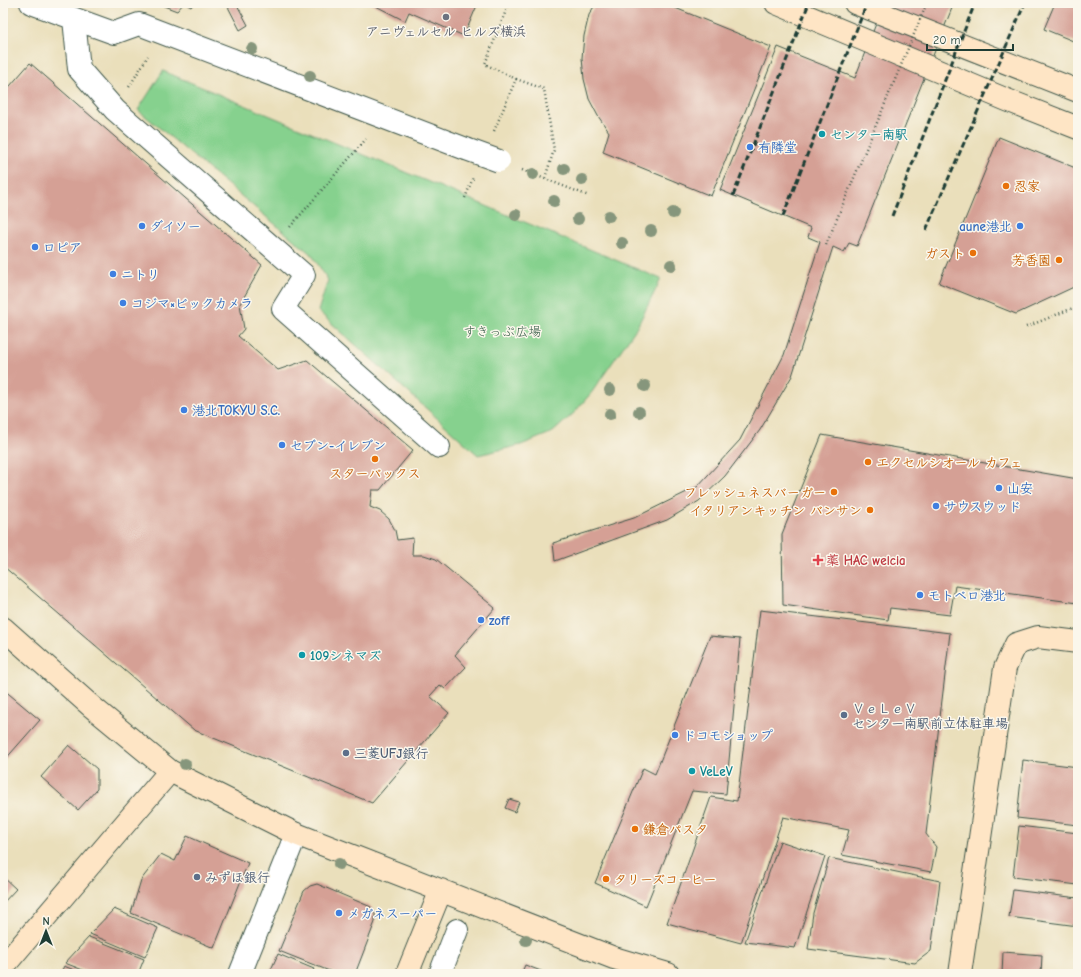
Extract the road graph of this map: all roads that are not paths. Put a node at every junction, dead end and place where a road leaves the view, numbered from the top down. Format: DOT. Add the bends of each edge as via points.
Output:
graph roads {
  1 [pos="31,3"];
  2 [pos="776,3"];
  3 [pos="854,3"];
  4 [pos="74,19"];
  5 [pos="1078,91"];
  6 [pos="1078,128"];
  7 [pos="498,161"];
  8 [pos="439,447"];
  9 [pos="3,628"];
  10 [pos="1078,642"];
  11 [pos="170,771"];
  12 [pos="296,834"];
  13 [pos="441,890"];
  14 [pos="457,930"];
  15 [pos="3,967"];
  16 [pos="240,974"];
  17 [pos="407,974"];
  18 [pos="440,974"];
  19 [pos="668,974"];
  20 [pos="960,974"];
  1 -- 4 [label="street"];
  2 -- 6 [label="street"];
  3 -- 5 [label="street"];
  4 -- 7 [label="street, bridge" via="114,33 139,24"];
  4 -- 8 [label="street" via="79,69 115,110 304,275 283,309"];
  9 -- 11 [label="street" via="91,706"];
  10 -- 20 [label="street" via="1038,637 1016,644 1005,668"];
  11 -- 12 [label="street"];
  11 -- 15 [label="street"];
  12 -- 13 [label="street"];
  12 -- 16 [label="street"];
  13 -- 17 [label="street"];
  13 -- 19 [label="street" via="614,958"];
  14 -- 18 [label="street"];
}
